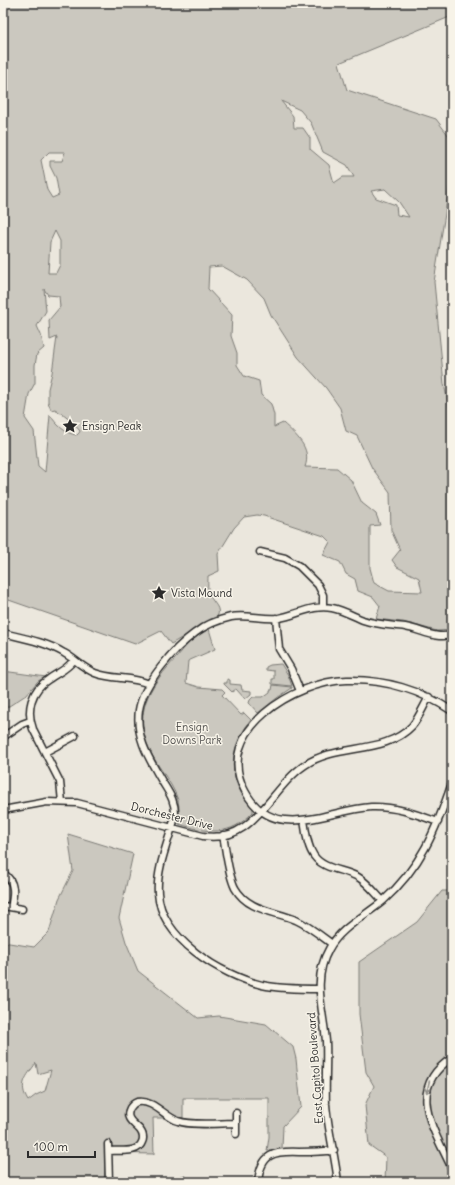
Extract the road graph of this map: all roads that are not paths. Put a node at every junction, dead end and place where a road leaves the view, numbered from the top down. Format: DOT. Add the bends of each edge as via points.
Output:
graph roads {
  1 [pos="260,552"];
  2 [pos="324,607"];
  3 [pos="276,618"];
  4 [pos="3,633"];
  5 [pos="452,635"];
  6 [pos="74,660"];
  7 [pos="149,684"];
  8 [pos="300,690"];
  9 [pos="429,697"];
  10 [pos="452,711"];
  11 [pos="30,721"];
  12 [pos="75,736"];
  13 [pos="3,737"];
  14 [pos="46,752"];
  15 [pos="452,782"];
  16 [pos="62,802"];
  17 [pos="3,810"];
  18 [pos="261,810"];
  19 [pos="304,820"];
  20 [pos="438,822"];
  21 [pos="172,828"];
  22 [pos="223,835"];
  23 [pos="3,874"];
  24 [pos="383,901"];
  25 [pos="3,906"];
  26 [pos="11,907"];
  27 [pos="22,909"];
  28 [pos="332,944"];
  29 [pos="319,989"];
  30 [pos="452,1058"];
  31 [pos="236,1113"];
  32 [pos="236,1123"];
  33 [pos="236,1134"];
  34 [pos="334,1150"];
  35 [pos="452,1169"];
  36 [pos="109,1182"];
  37 [pos="258,1182"];
  38 [pos="338,1182"];
  1 -- 2 [label="street" via="290,560 313,578 322,592"];
  2 -- 3 [label="street"];
  2 -- 5 [label="street" via="336,608 376,624 405,627 434,636"];
  3 -- 7 [label="street" via="237,616 208,625 184,642"];
  3 -- 8 [label="street" via="280,649"];
  4 -- 6 [label="street" via="47,645 64,652"];
  6 -- 7 [label="street" via="95,673 114,678 135,679"];
  6 -- 11 [label="street" via="65,670 46,681 36,691 30,707"];
  7 -- 21 [label="street" via="139,710 140,734 150,761 174,802 175,817"];
  8 -- 9 [label="street" via="327,682 358,680 391,684"];
  8 -- 18 [label="street" via="270,709 246,734 240,750 239,774 245,791"];
  9 -- 10 [label="street"];
  9 -- 18 [label="street, Dorchester Drive" via="414,723 400,736 313,760 294,773"];
  11 -- 13 [label="street"];
  11 -- 14 [label="street"];
  12 -- 14 [label="street"];
  14 -- 16 [label="street" via="60,782"];
  15 -- 20 [label="street, East Capitol Boulevard"];
  16 -- 17 [label="street, Dorchester Drive" via="39,803"];
  16 -- 21 [label="street, Dorchester Drive" via="84,804"];
  18 -- 19 [label="street" via="284,821"];
  18 -- 22 [label="street, Dorchester Drive" via="242,829"];
  19 -- 20 [label="street" via="377,807 405,811"];
  19 -- 24 [label="street" via="309,846 316,859 325,866 359,878"];
  20 -- 24 [label="street, East Capitol Boulevard" via="416,863"];
  21 -- 22 [label="street, Dorchester Drive" via="208,837"];
  21 -- 29 [label="street" via="158,879 161,910 172,930 206,958 242,978 282,988"];
  22 -- 28 [label="street" via="232,881 242,897 254,906 301,923"];
  23 -- 26 [label="street" via="10,879 13,888"];
  24 -- 28 [label="street, East Capitol Boulevard" via="343,932"];
  25 -- 26 [label="street"];
  26 -- 27 [label="street"];
  28 -- 29 [label="street, East Capitol Boulevard" via="322,965"];
  29 -- 34 [label="street, East Capitol Boulevard" via="326,1041 327,1112"];
  30 -- 35 [label="street, one-way" via="440,1066 432,1076 427,1098 432,1128"];
  31 -- 32 [label="street"];
  32 -- 33 [label="street"];
  32 -- 36 [label="street" via="180,1122 154,1106 137,1102 130,1107 128,1115 141,1132 142,1143 132,1150 109,1148"];
  34 -- 37 [label="street" via="274,1153 260,1169"];
  34 -- 38 [label="street, East Capitol Boulevard"];
}
